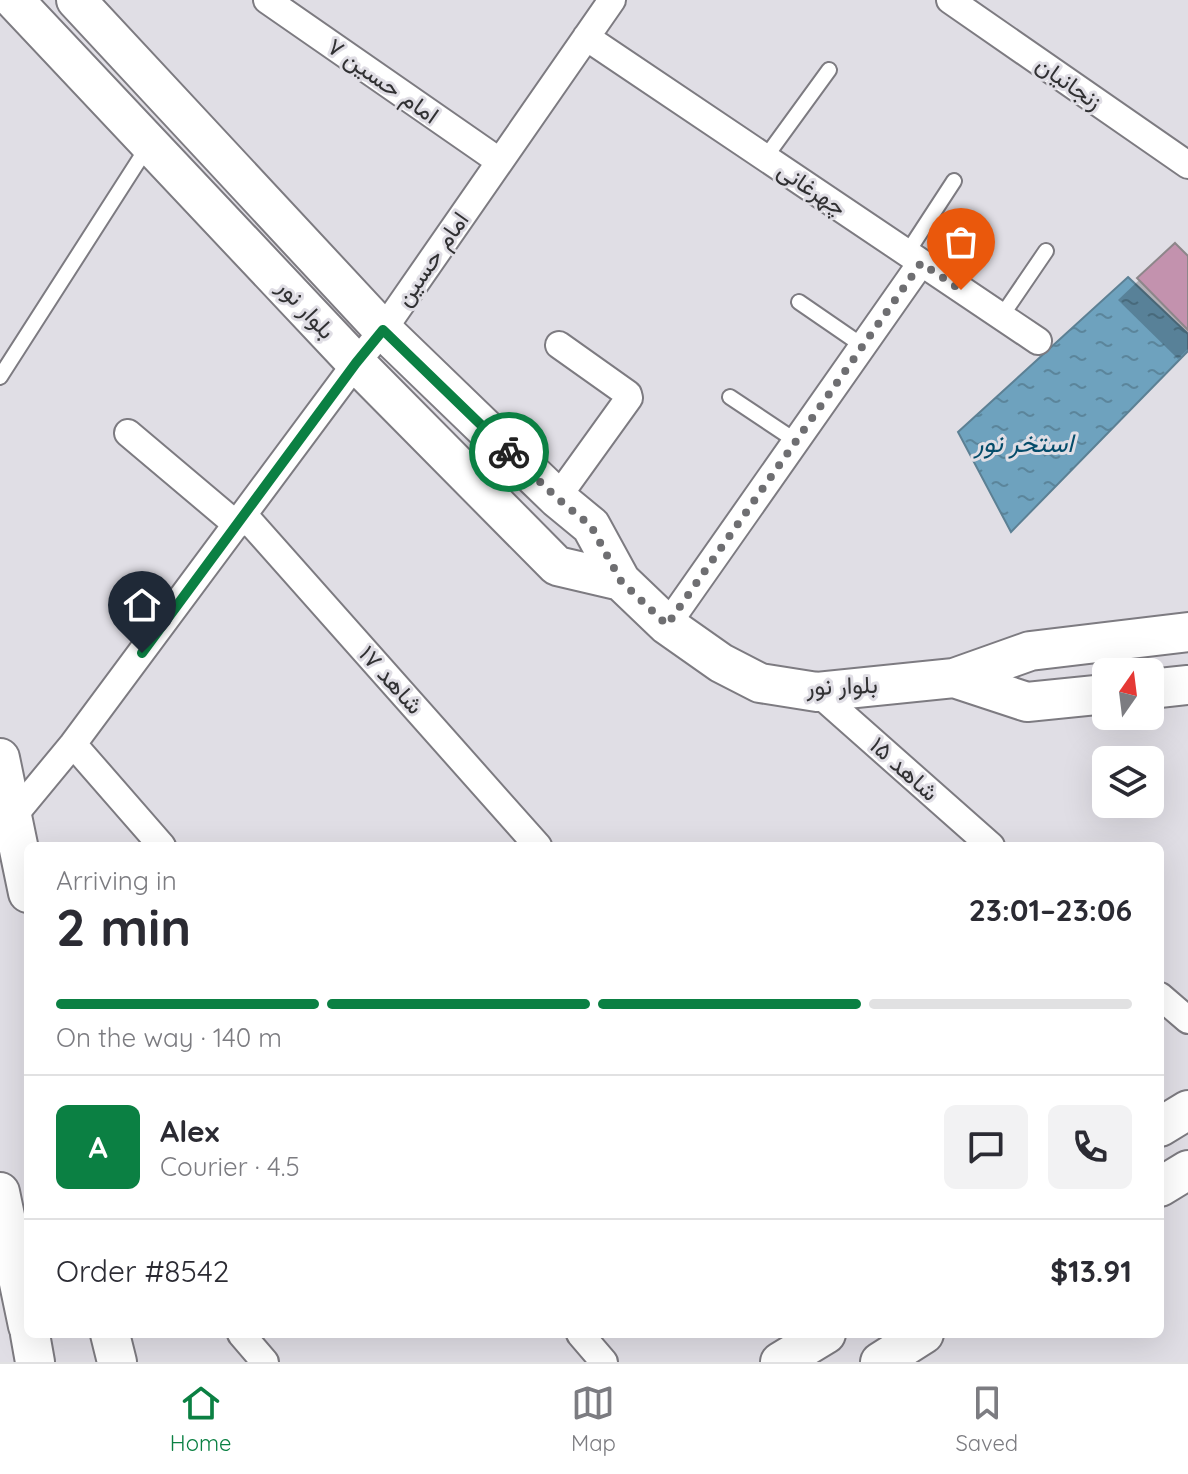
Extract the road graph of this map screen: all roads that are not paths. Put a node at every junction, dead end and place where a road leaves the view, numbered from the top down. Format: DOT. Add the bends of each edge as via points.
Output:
graph roads {
  1 [pos="14,0"];
  2 [pos="76,0"];
  3 [pos="267,0"];
  4 [pos="611,0"];
  5 [pos="950,0"];
  6 [pos="586,37"];
  7 [pos="829,70"];
  8 [pos="150,143"];
  9 [pos="765,158"];
  10 [pos="499,161"];
  11 [pos="1188,165"];
  12 [pos="954,181"];
  13 [pos="1046,251"];
  14 [pos="914,258"];
  15 [pos="799,302"];
  16 [pos="1001,317"];
  17 [pos="383,330"];
  18 [pos="1038,341"];
  19 [pos="559,345"];
  20 [pos="863,346"];
  21 [pos="356,363"];
  22 [pos="0,377"];
  23 [pos="730,397"];
  24 [pos="128,433"];
  25 [pos="796,441"];
  26 [pos="557,498"];
  27 [pos="241,520"];
  28 [pos="621,581"];
  29 [pos="667,625"];
  30 [pos="1188,632"];
  31 [pos="954,678"];
  32 [pos="1188,685"];
  33 [pos="1164,688"];
  34 [pos="817,692"];
  35 [pos="1092,695"];
  36 [pos="73,744"];
  37 [pos="0,758"];
  38 [pos="11,819"];
  39 [pos="159,842"];
  40 [pos="534,842"];
  41 [pos="986,842"];
  42 [pos="24,876"];
  43 [pos="1164,999"];
  44 [pos="1188,1020"];
  45 [pos="1188,1110"];
  46 [pos="1164,1125"];
  47 [pos="1188,1170"];
  48 [pos="1164,1185"];
  49 [pos="0,1192"];
  50 [pos="24,1307"];
  51 [pos="31,1338"];
  52 [pos="111,1338"];
  53 [pos="244,1338"];
  54 [pos="583,1338"];
  55 [pos="819,1338"];
  56 [pos="918,1338"];
  57 [pos="35,1362"];
  58 [pos="117,1362"];
  59 [pos="265,1362"];
  60 [pos="604,1362"];
  61 [pos="780,1362"];
  62 [pos="880,1362"];
  1 -- 8 [label="street, بلوار نور"];
  2 -- 17 [label="street, بلوار نور"];
  3 -- 10 [label="street, امام حسین ۷"];
  4 -- 6 [label="street, امام حسین"];
  5 -- 11 [label="street, زنجانیان"];
  6 -- 9 [label="street, چهرغانی"];
  6 -- 10 [label="street, امام حسین"];
  7 -- 9 [label="lane"];
  8 -- 21 [label="street, بلوار نور"];
  8 -- 22 [label="lane"];
  9 -- 14 [label="street, چهرغانی"];
  10 -- 17 [label="street, امام حسین"];
  12 -- 14 [label="lane"];
  13 -- 16 [label="lane"];
  14 -- 16 [label="street, چهرغانی"];
  14 -- 20 [label="street"];
  15 -- 20 [label="lane"];
  16 -- 18 [label="street, چهرغانی"];
  17 -- 21 [label="street, امام حسین"];
  17 -- 26 [label="street, بلوار نور"];
  19 -- 26 [label="street" via="629,398"];
  20 -- 25 [label="street"];
  21 -- 27 [label="street, امام حسین"];
  21 -- 28 [label="street, بلوار نور" via="557,566"];
  23 -- 25 [label="lane"];
  24 -- 27 [label="street, شاهد ۱۷"];
  25 -- 29 [label="street"];
  26 -- 28 [label="street, بلوار نور" via="591,526"];
  27 -- 36 [label="street, امام حسین"];
  27 -- 40 [label="street, شاهد ۱۷"];
  28 -- 29 [label="street, بلوار نور"];
  29 -- 34 [label="street, بلوار نور" via="760,683"];
  30 -- 31 [label="street, بلوار نور" via="1030,651"];
  31 -- 34 [label="street, بلوار نور"];
  31 -- 35 [label="street, بلوار نور" via="1027,702"];
  32 -- 33 [label="street"];
  34 -- 41 [label="street, شاهد ۱۵"];
  36 -- 38 [label="street, امام حسین"];
  36 -- 39 [label="street"];
  37 -- 38 [label="street"];
  38 -- 42 [label="street"];
  43 -- 44 [label="street"];
  45 -- 46 [label="street"];
  47 -- 48 [label="street"];
  49 -- 50 [label="street"];
  51 -- 57 [label="street"];
  52 -- 58 [label="street"];
  53 -- 59 [label="street"];
  54 -- 60 [label="street"];
  55 -- 61 [label="street"];
  56 -- 62 [label="street"];
}
